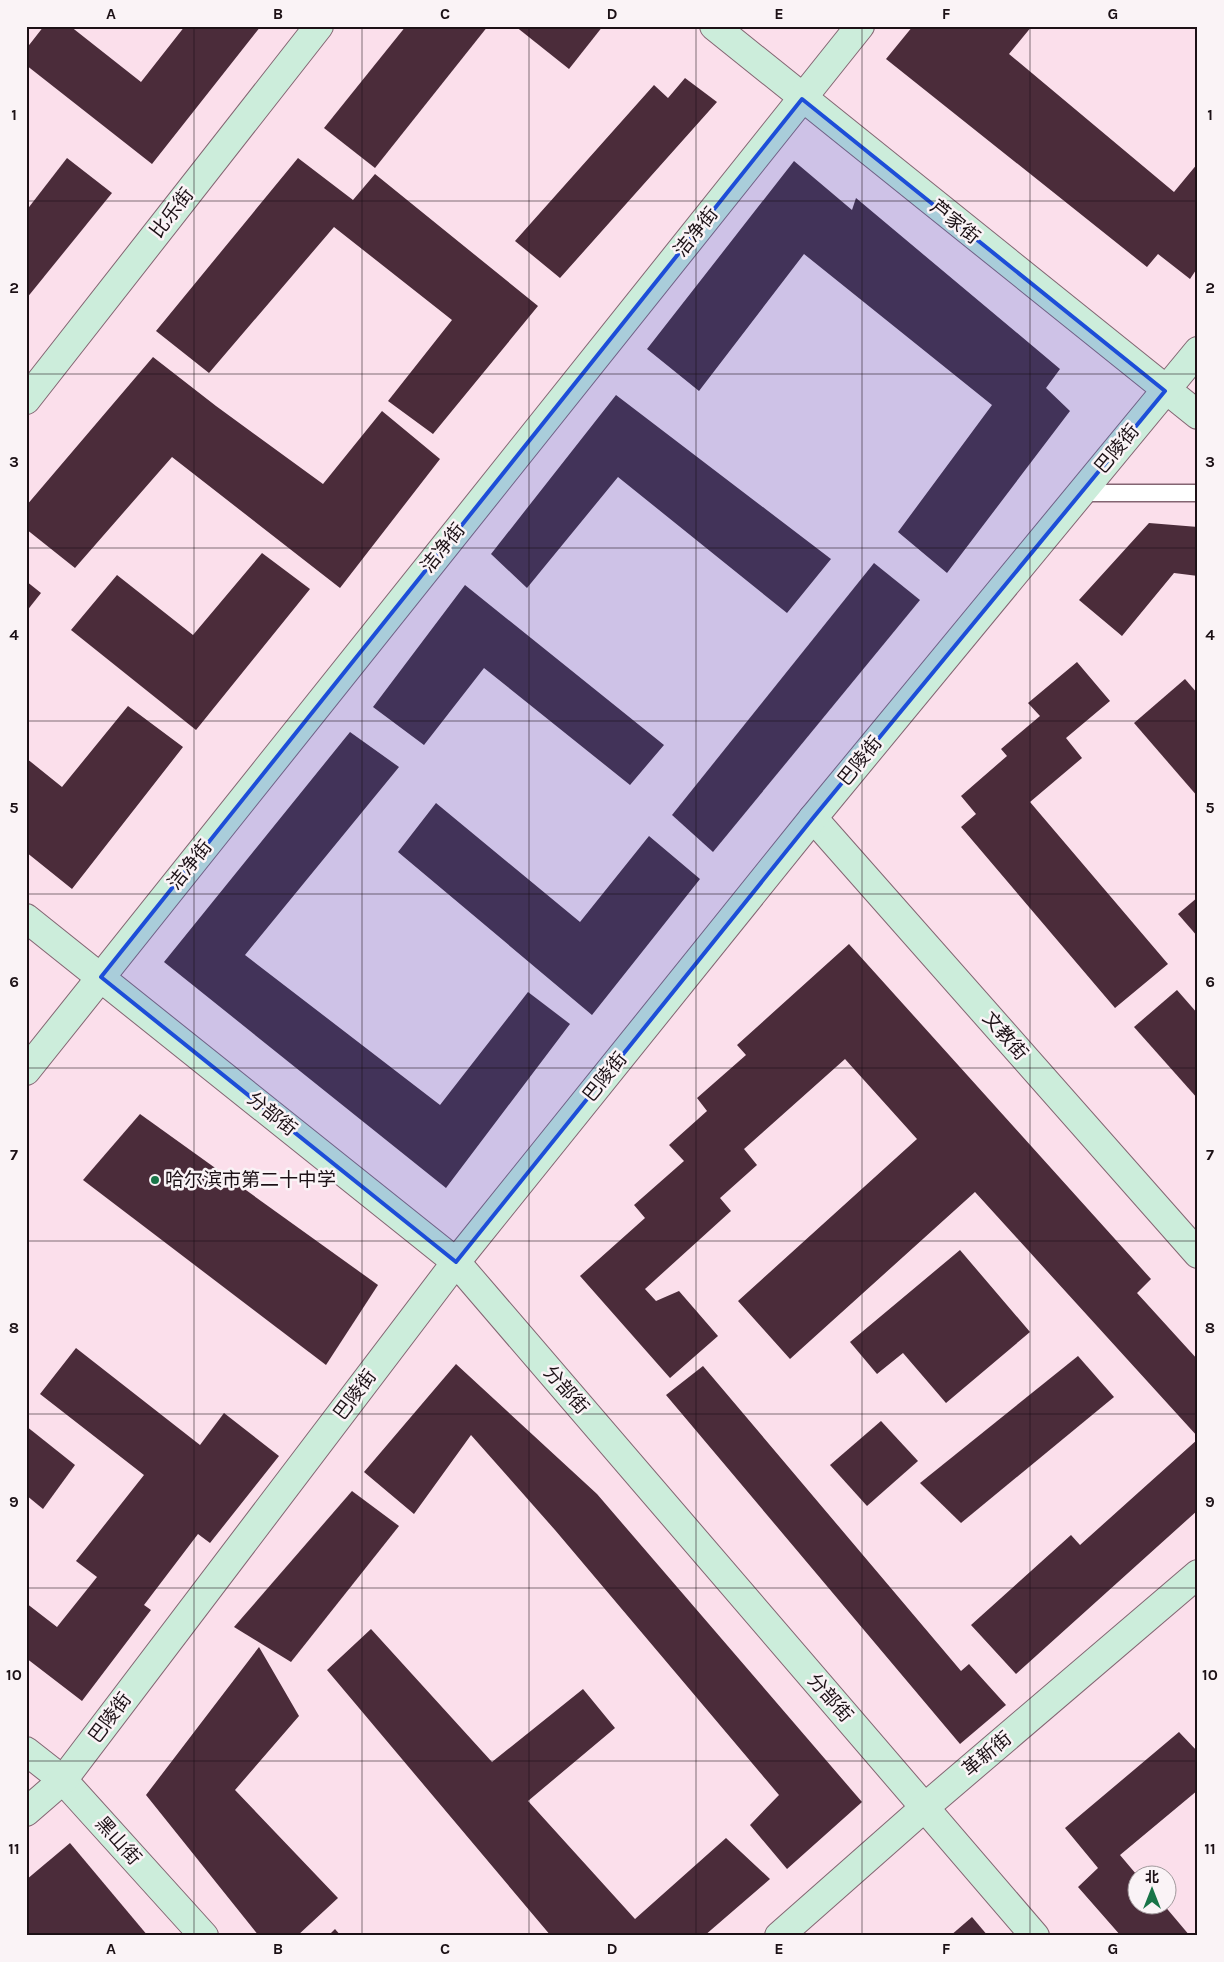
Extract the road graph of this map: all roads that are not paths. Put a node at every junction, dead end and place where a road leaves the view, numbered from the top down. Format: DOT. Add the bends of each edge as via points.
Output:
graph roads {
  1 [pos="319,26"];
  2 [pos="714,26"];
  3 [pos="860,26"];
  4 [pos="802,99"];
  5 [pos="1198,351"];
  6 [pos="1165,391"];
  7 [pos="26,400"];
  8 [pos="1198,416"];
  9 [pos="1080,493"];
  10 [pos="1198,493"];
  11 [pos="813,818"];
  12 [pos="26,918"];
  13 [pos="101,977"];
  14 [pos="26,1071"];
  15 [pos="1198,1254"];
  16 [pos="456,1262"];
  17 [pos="1198,1574"];
  18 [pos="26,1751"];
  19 [pos="63,1780"];
  20 [pos="924,1808"];
  21 [pos="26,1812"];
  22 [pos="204,1936"];
  23 [pos="779,1936"];
  24 [pos="1035,1936"];
  1 -- 7 [label="street, 比乐街"];
  2 -- 4 [label="street, 芦家街"];
  3 -- 4 [label="street, 洁净街"];
  4 -- 6 [label="street, 芦家街"];
  4 -- 13 [label="street, 洁净街"];
  5 -- 6 [label="street, 巴陵街"];
  6 -- 8 [label="street, 芦家街"];
  6 -- 9 [label="street, 巴陵街"];
  9 -- 10 [label="lane"];
  9 -- 11 [label="street, 巴陵街"];
  11 -- 15 [label="street, 文教街"];
  11 -- 16 [label="street, 巴陵街"];
  12 -- 13 [label="street, 分部街"];
  13 -- 14 [label="street, 洁净街"];
  13 -- 16 [label="street, 分部街"];
  16 -- 19 [label="street, 巴陵街"];
  16 -- 20 [label="street, 分部街"];
  17 -- 20 [label="street, 革新街"];
  18 -- 19 [label="street, 黑山街"];
  19 -- 21 [label="street, 巴陵街"];
  19 -- 22 [label="street, 黑山街"];
  20 -- 23 [label="street, 革新街"];
  20 -- 24 [label="street, 分部街"];
}
